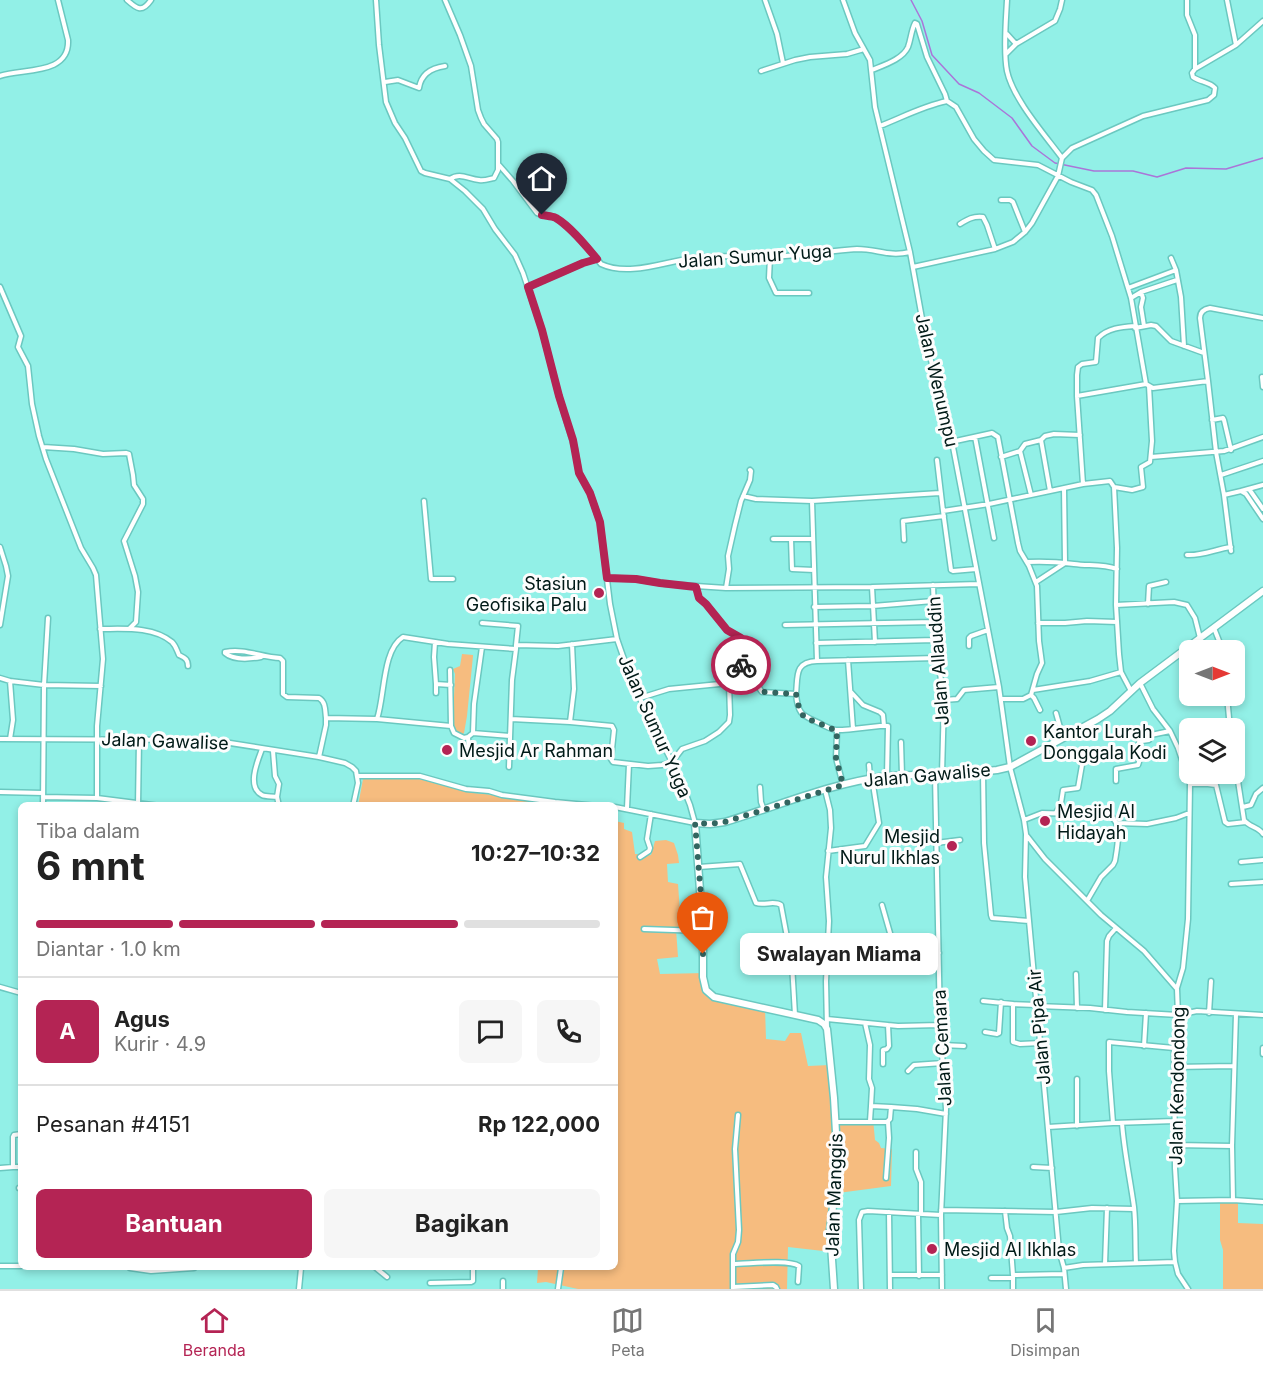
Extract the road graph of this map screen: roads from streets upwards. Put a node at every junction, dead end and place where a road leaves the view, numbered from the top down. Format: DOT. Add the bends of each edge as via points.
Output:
graph roads {
  1 [pos="58,0"];
  2 [pos="127,0"];
  3 [pos="151,0"];
  4 [pos="376,0"];
  5 [pos="445,0"];
  6 [pos="765,0"];
  7 [pos="843,0"];
  8 [pos="1007,0"];
  9 [pos="1062,0"];
  10 [pos="1187,0"];
  11 [pos="1227,0"];
  12 [pos="1263,21"];
  13 [pos="1006,33"];
  14 [pos="1016,44"];
  15 [pos="1236,45"];
  16 [pos="864,49"];
  17 [pos="1006,55"];
  18 [pos="783,63"];
  19 [pos="445,66"];
  20 [pos="1195,69"];
  21 [pos="872,70"];
  22 [pos="761,71"];
  23 [pos="0,76"];
  24 [pos="385,82"];
  25 [pos="947,101"];
  26 [pos="880,126"];
  27 [pos="1061,162"];
  28 [pos="498,165"];
  29 [pos="1058,176"];
  30 [pos="450,179"];
  31 [pos="1001,201"];
  32 [pos="960,224"];
  33 [pos="1025,232"];
  34 [pos="995,249"];
  35 [pos="910,252"];
  36 [pos="770,257"];
  37 [pos="1172,258"];
  38 [pos="597,259"];
  39 [pos="913,267"];
  40 [pos="1176,270"];
  41 [pos="1177,280"];
  42 [pos="0,287"];
  43 [pos="528,287"];
  44 [pos="1128,288"];
  45 [pos="1141,292"];
  46 [pos="809,293"];
  47 [pos="1131,298"];
  48 [pos="1263,318"];
  49 [pos="1144,326"];
  50 [pos="1135,327"];
  51 [pos="1184,346"];
  52 [pos="1204,352"];
  53 [pos="1262,377"];
  54 [pos="1208,381"];
  55 [pos="1147,385"];
  56 [pos="1263,387"];
  57 [pos="1077,396"];
  58 [pos="1212,420"];
  59 [pos="1080,435"];
  60 [pos="975,437"];
  61 [pos="1263,437"];
  62 [pos="1041,440"];
  63 [pos="951,442"];
  64 [pos="43,447"];
  65 [pos="1231,450"];
  66 [pos="1020,451"];
  67 [pos="1216,452"];
  68 [pos="1002,457"];
  69 [pos="1151,457"];
  70 [pos="937,460"];
  71 [pos="1263,461"];
  72 [pos="750,470"];
  73 [pos="1221,475"];
  74 [pos="1083,484"];
  75 [pos="1263,485"];
  76 [pos="1114,487"];
  77 [pos="1064,488"];
  78 [pos="1249,489"];
  79 [pos="1050,491"];
  80 [pos="1241,491"];
  81 [pos="940,493"];
  82 [pos="1031,495"];
  83 [pos="1224,495"];
  84 [pos="743,496"];
  85 [pos="1010,499"];
  86 [pos="424,501"];
  87 [pos="812,501"];
  88 [pos="988,504"];
  89 [pos="964,508"];
  90 [pos="1263,509"];
  91 [pos="944,514"];
  92 [pos="1263,519"];
  93 [pos="994,538"];
  94 [pos="773,539"];
  95 [pos="791,539"];
  96 [pos="813,539"];
  97 [pos="904,540"];
  98 [pos="0,547"];
  99 [pos="1186,555"];
  100 [pos="1027,562"];
  101 [pos="1065,562"];
  102 [pos="976,569"];
  103 [pos="1117,569"];
  104 [pos="814,570"];
  105 [pos="607,578"];
  106 [pos="453,579"];
  107 [pos="1036,582"];
  108 [pos="1166,582"];
  109 [pos="979,584"];
  110 [pos="933,585"];
  111 [pos="696,587"];
  112 [pos="872,587"];
  113 [pos="726,588"];
  114 [pos="815,588"];
  115 [pos="1263,591"];
  116 [pos="933,601"];
  117 [pos="1148,604"];
  118 [pos="1116,605"];
  119 [pos="873,606"];
  120 [pos="814,607"];
  121 [pos="48,618"];
  122 [pos="934,622"];
  123 [pos="1038,622"];
  124 [pos="1117,622"];
  125 [pos="482,623"];
  126 [pos="874,623"];
  127 [pos="0,625"];
  128 [pos="785,625"];
  129 [pos="815,625"];
  130 [pos="100,628"];
  131 [pos="130,628"];
  132 [pos="1214,628"];
  133 [pos="988,630"];
  134 [pos="1200,638"];
  135 [pos="617,639"];
  136 [pos="935,640"];
  137 [pos="1219,640"];
  138 [pos="435,642"];
  139 [pos="875,642"];
  140 [pos="816,643"];
  141 [pos="573,644"];
  142 [pos="969,646"];
  143 [pos="482,647"];
  144 [pos="516,647"];
  145 [pos="264,656"];
  146 [pos="937,658"];
  147 [pos="848,660"];
  148 [pos="817,661"];
  149 [pos="188,666"];
  150 [pos="450,670"];
  151 [pos="1121,672"];
  152 [pos="0,678"];
  153 [pos="10,681"];
  154 [pos="740,682"];
  155 [pos="729,683"];
  156 [pos="1140,683"];
  157 [pos="436,684"];
  158 [pos="44,685"];
  159 [pos="451,685"];
  160 [pos="101,686"];
  161 [pos="999,687"];
  162 [pos="1033,690"];
  163 [pos="850,691"];
  164 [pos="1131,691"];
  165 [pos="436,693"];
  166 [pos="796,694"];
  167 [pos="1031,695"];
  168 [pos="640,698"];
  169 [pos="1001,699"];
  170 [pos="944,700"];
  171 [pos="1040,711"];
  172 [pos="1056,713"];
  173 [pos="326,718"];
  174 [pos="377,719"];
  175 [pos="511,719"];
  176 [pos="570,722"];
  177 [pos="451,726"];
  178 [pos="884,726"];
  179 [pos="853,729"];
  180 [pos="837,731"];
  181 [pos="1170,731"];
  182 [pos="472,733"];
  183 [pos="510,736"];
  184 [pos="468,737"];
  185 [pos="1063,738"];
  186 [pos="0,739"];
  187 [pos="10,739"];
  188 [pos="43,739"];
  189 [pos="97,739"];
  190 [pos="139,740"];
  191 [pos="901,742"];
  192 [pos="262,749"];
  193 [pos="273,751"];
  194 [pos="1179,751"];
  195 [pos="468,753"];
  196 [pos="319,757"];
  197 [pos="672,762"];
  198 [pos="629,764"];
  199 [pos="869,765"];
  200 [pos="1082,765"];
  201 [pos="509,767"];
  202 [pos="1010,767"];
  203 [pos="983,772"];
  204 [pos="939,773"];
  205 [pos="903,775"];
  206 [pos="357,776"];
  207 [pos="887,776"];
  208 [pos="871,778"];
  209 [pos="1116,781"];
  210 [pos="1190,784"];
  211 [pos="1208,784"];
  212 [pos="1239,784"];
  213 [pos="843,785"];
  214 [pos="760,787"];
  215 [pos="1263,788"];
  216 [pos="825,790"];
  217 [pos="0,792"];
  218 [pos="43,795"];
  219 [pos="277,797"];
  220 [pos="97,798"];
  221 [pos="43,802"];
  222 [pos="124,802"];
  223 [pos="138,802"];
  224 [pos="278,802"];
  225 [pos="355,802"];
  226 [pos="555,802"];
  227 [pos="618,807"];
  228 [pos="1243,807"];
  229 [pos="627,808"];
  230 [pos="764,810"];
  231 [pos="1056,813"];
  232 [pos="1189,813"];
  233 [pos="651,814"];
  234 [pos="1024,820"];
  235 [pos="1246,822"];
  236 [pos="695,823"];
  237 [pos="1117,824"];
  238 [pos="1026,834"];
  239 [pos="1263,834"];
  240 [pos="960,840"];
  241 [pos="936,843"];
  242 [pos="828,851"];
  243 [pos="640,857"];
  244 [pos="1263,860"];
  245 [pos="1241,862"];
  246 [pos="699,867"];
  247 [pos="1263,882"];
  248 [pos="1231,884"];
  249 [pos="1087,901"];
  250 [pos="882,904"];
  251 [pos="1029,921"];
  252 [pos="1116,928"];
  253 [pos="644,929"];
  254 [pos="703,931"];
  255 [pos="892,948"];
  256 [pos="939,953"];
  257 [pos="828,962"];
  258 [pos="792,964"];
  259 [pos="1076,974"];
  260 [pos="1211,981"];
  261 [pos="0,987"];
  262 [pos="1177,989"];
  263 [pos="18,992"];
  264 [pos="983,1001"];
  265 [pos="1001,1002"];
  266 [pos="1013,1004"];
  267 [pos="1036,1005"];
  268 [pos="1077,1008"];
  269 [pos="1105,1010"];
  270 [pos="1146,1013"];
  271 [pos="1209,1013"];
  272 [pos="795,1014"];
  273 [pos="1236,1014"];
  274 [pos="1178,1016"];
  275 [pos="1263,1016"];
  276 [pos="827,1019"];
  277 [pos="865,1023"];
  278 [pos="888,1025"];
  279 [pos="940,1025"];
  280 [pos="827,1029"];
  281 [pos="985,1032"];
  282 [pos="1041,1043"];
  283 [pos="942,1045"];
  284 [pos="1144,1046"];
  285 [pos="964,1047"];
  286 [pos="1174,1048"];
  287 [pos="1263,1048"];
  288 [pos="1263,1054"];
  289 [pos="943,1063"];
  290 [pos="883,1064"];
  291 [pos="1234,1066"];
  292 [pos="1175,1067"];
  293 [pos="908,1071"];
  294 [pos="1077,1079"];
  295 [pos="871,1106"];
  296 [pos="891,1107"];
  297 [pos="946,1114"];
  298 [pos="738,1115"];
  299 [pos="870,1121"];
  300 [pos="888,1121"];
  301 [pos="1175,1121"];
  302 [pos="836,1122"];
  303 [pos="1122,1122"];
  304 [pos="1113,1123"];
  305 [pos="1077,1126"];
  306 [pos="1048,1127"];
  307 [pos="18,1134"];
  308 [pos="1175,1144"];
  309 [pos="1232,1146"];
  310 [pos="916,1152"];
  311 [pos="13,1167"];
  312 [pos="18,1167"];
  313 [pos="1033,1167"];
  314 [pos="0,1168"];
  315 [pos="1052,1168"];
  316 [pos="885,1178"];
  317 [pos="1233,1200"];
  318 [pos="1177,1201"];
  319 [pos="1263,1202"];
  320 [pos="1107,1208"];
  321 [pos="1134,1209"];
  322 [pos="1005,1211"];
  323 [pos="889,1212"];
  324 [pos="1056,1212"];
  325 [pos="941,1213"];
  326 [pos="920,1214"];
  327 [pos="1175,1262"];
  328 [pos="1136,1263"];
  329 [pos="733,1264"];
  330 [pos="1105,1264"];
  331 [pos="0,1266"];
  332 [pos="18,1266"];
  333 [pos="1064,1268"];
  334 [pos="145,1270"];
  335 [pos="167,1270"];
  336 [pos="301,1270"];
  337 [pos="378,1270"];
  338 [pos="473,1270"];
  339 [pos="561,1270"];
  340 [pos="1064,1274"];
  341 [pos="890,1275"];
  342 [pos="942,1275"];
  343 [pos="919,1276"];
  344 [pos="1013,1276"];
  345 [pos="387,1277"];
  346 [pos="991,1278"];
  347 [pos="503,1281"];
  348 [pos="798,1282"];
  349 [pos="430,1283"];
  350 [pos="733,1288"];
  351 [pos="299,1289"];
  352 [pos="503,1289"];
  353 [pos="558,1289"];
  354 [pos="777,1289"];
  355 [pos="834,1289"];
  356 [pos="861,1289"];
  357 [pos="890,1289"];
  358 [pos="942,1289"];
  359 [pos="1013,1289"];
  360 [pos="1066,1289"];
  361 [pos="1188,1289"];
  1 -- 23 [label="street" via="68,40 63,59 36,71"];
  2 -- 3 [label="street" via="141,9"];
  4 -- 24 [label="street"];
  5 -- 28 [label="street" via="471,66 478,110 498,142"];
  6 -- 18 [label="street"];
  7 -- 16 [label="street, Jalan Wenumpu"];
  8 -- 13 [label="street"];
  9 -- 14 [label="street" via="1055,21"];
  10 -- 20 [label="street" via="1187,15 1195,35"];
  11 -- 15 [label="street"];
  12 -- 15 [label="street"];
  13 -- 14 [label="street"];
  13 -- 17 [label="street"];
  14 -- 17 [label="street"];
  15 -- 20 [label="street"];
  16 -- 18 [label="street"];
  16 -- 21 [label="street, Jalan Wenumpu"];
  17 -- 27 [label="street" via="1007,71 1016,92"];
  18 -- 22 [label="street"];
  19 -- 24 [label="street" via="429,70 420,80 419,88 398,80"];
  20 -- 27 [label="street" via="1192,77 1215,88 1208,100 1143,116 1077,145"];
  21 -- 25 [label="street" via="904,53 916,23"];
  21 -- 26 [label="street, Jalan Wenumpu"];
  24 -- 30 [label="street" via="391,114 421,171"];
  25 -- 26 [label="street"];
  25 -- 29 [label="street" via="956,107 974,139 994,160 1038,165"];
  26 -- 35 [label="street, Jalan Wenumpu"];
  27 -- 29 [label="street"];
  28 -- 30 [label="street" via="494,178 476,180 459,175"];
  28 -- 38 [label="street, Jalan Sumur Yuga" via="537,213 559,221"];
  29 -- 33 [label="street"];
  29 -- 44 [label="street" via="1096,195"];
  30 -- 43 [label="street, Jalan Sumur Yuga" via="483,209 515,255"];
  31 -- 33 [label="street" via="1012,202"];
  32 -- 34 [label="street" via="975,216 982,217"];
  33 -- 34 [label="street"];
  34 -- 39 [label="street"];
  35 -- 36 [label="street, Jalan Sumur Yuga" via="887,254 857,249"];
  35 -- 39 [label="street, Jalan Wenumpu"];
  36 -- 38 [label="street, Jalan Sumur Yuga" via="700,257 629,269 603,265"];
  36 -- 46 [label="street" via="769,278 776,293"];
  37 -- 40 [label="street"];
  38 -- 43 [label="street"];
  39 -- 63 [label="street, Jalan Wenumpu"];
  40 -- 41 [label="street"];
  40 -- 44 [label="street"];
  41 -- 45 [label="street"];
  41 -- 51 [label="street"];
  42 -- 64 [label="street" via="21,336 18,347 30,373 32,404"];
  43 -- 105 [label="street, Jalan Sumur Yuga" via="579,473 600,522"];
  44 -- 47 [label="street"];
  45 -- 47 [label="street"];
  45 -- 49 [label="street"];
  47 -- 50 [label="street"];
  48 -- 52 [label="street" via="1206,309 1200,318"];
  49 -- 50 [label="street"];
  49 -- 51 [label="street" via="1156,326"];
  50 -- 55 [label="street"];
  50 -- 57 [label="street" via="1110,329 1099,336 1096,362 1078,366"];
  51 -- 52 [label="street"];
  52 -- 54 [label="street"];
  53 -- 56 [label="street"];
  54 -- 55 [label="street" via="1157,388"];
  54 -- 58 [label="street"];
  55 -- 57 [label="street"];
  55 -- 69 [label="street"];
  57 -- 59 [label="street"];
  58 -- 65 [label="street" via="1223,418"];
  58 -- 67 [label="street"];
  59 -- 62 [label="street" via="1054,434"];
  59 -- 74 [label="street"];
  60 -- 63 [label="street"];
  60 -- 68 [label="street" via="995,434"];
  60 -- 88 [label="street"];
  61 -- 65 [label="street"];
  62 -- 66 [label="street" via="1025,444"];
  62 -- 79 [label="street"];
  63 -- 89 [label="street, Jalan Wenumpu"];
  64 -- 130 [label="street" via="81,548 95,572"];
  64 -- 131 [label="street" via="129,454 134,486 143,504 124,540 138,592 136,622"];
  65 -- 67 [label="street"];
  66 -- 68 [label="street"];
  66 -- 82 [label="street"];
  67 -- 69 [label="street"];
  67 -- 73 [label="street"];
  68 -- 85 [label="street"];
  69 -- 76 [label="street" via="1141,467 1143,487"];
  70 -- 81 [label="street"];
  71 -- 73 [label="street"];
  72 -- 84 [label="street"];
  73 -- 83 [label="street"];
  74 -- 76 [label="street" via="1110,481"];
  74 -- 77 [label="street"];
  75 -- 78 [label="street"];
  76 -- 103 [label="street"];
  77 -- 79 [label="street"];
  77 -- 101 [label="street"];
  78 -- 80 [label="street"];
  78 -- 90 [label="street"];
  79 -- 82 [label="street"];
  80 -- 83 [label="street"];
  80 -- 92 [label="street"];
  81 -- 87 [label="street"];
  81 -- 91 [label="street"];
  82 -- 85 [label="street"];
  83 -- 99 [label="street" via="1231,549"];
  84 -- 87 [label="street"];
  84 -- 113 [label="street" via="728,556"];
  85 -- 88 [label="street"];
  85 -- 100 [label="street" via="1020,551"];
  86 -- 106 [label="street" via="431,579"];
  87 -- 96 [label="street"];
  88 -- 89 [label="street"];
  88 -- 93 [label="street"];
  89 -- 91 [label="street"];
  89 -- 102 [label="street, Jalan Wenumpu"];
  91 -- 97 [label="street" via="903,521"];
  91 -- 102 [label="street" via="951,570"];
  94 -- 95 [label="street"];
  95 -- 96 [label="street"];
  95 -- 104 [label="street" via="792,569"];
  96 -- 104 [label="street"];
  98 -- 127 [label="street" via="8,576"];
  100 -- 101 [label="street"];
  100 -- 107 [label="street"];
  101 -- 103 [label="street"];
  101 -- 107 [label="street"];
  102 -- 109 [label="street, Jalan Wenumpu"];
  103 -- 118 [label="street"];
  104 -- 114 [label="street"];
  105 -- 111 [label="street"];
  105 -- 135 [label="street, Jalan Sumur Yuga"];
  107 -- 123 [label="street"];
  108 -- 117 [label="street" via="1149,586"];
  109 -- 110 [label="street"];
  109 -- 133 [label="street, Jalan Wenumpu"];
  110 -- 112 [label="street"];
  110 -- 116 [label="street, Jalan Allauddin"];
  111 -- 113 [label="street"];
  111 -- 154 [label="street" via="699,598 727,630 741,638"];
  112 -- 114 [label="street"];
  112 -- 119 [label="street"];
  113 -- 114 [label="street"];
  114 -- 120 [label="street"];
  115 -- 132 [label="street, Jalan Gawalise"];
  116 -- 119 [label="street"];
  116 -- 122 [label="street, Jalan Allauddin"];
  117 -- 118 [label="street"];
  117 -- 134 [label="street" via="1187,604"];
  118 -- 124 [label="street"];
  119 -- 120 [label="street"];
  119 -- 126 [label="street"];
  120 -- 129 [label="street"];
  121 -- 158 [label="street"];
  122 -- 126 [label="street"];
  122 -- 136 [label="street, Jalan Allauddin"];
  123 -- 124 [label="street"];
  123 -- 162 [label="street" via="1042,663"];
  124 -- 151 [label="street"];
  125 -- 144 [label="street" via="518,626"];
  126 -- 129 [label="street"];
  126 -- 139 [label="street"];
  128 -- 129 [label="street"];
  129 -- 140 [label="street"];
  130 -- 131 [label="street"];
  130 -- 160 [label="street"];
  131 -- 149 [label="street" via="172,642"];
  132 -- 134 [label="street, Jalan Gawalise"];
  132 -- 137 [label="street"];
  133 -- 142 [label="street" via="971,636"];
  133 -- 161 [label="street, Jalan Wenumpu"];
  134 -- 156 [label="street, Jalan Gawalise"];
  135 -- 141 [label="street"];
  135 -- 168 [label="street, Jalan Sumur Yuga"];
  136 -- 139 [label="street"];
  136 -- 146 [label="street, Jalan Allauddin"];
  138 -- 143 [label="street"];
  138 -- 157 [label="street"];
  138 -- 174 [label="street" via="403,637 396,641"];
  139 -- 140 [label="street"];
  140 -- 148 [label="street"];
  141 -- 144 [label="street"];
  141 -- 176 [label="street"];
  143 -- 144 [label="street"];
  143 -- 182 [label="street"];
  144 -- 175 [label="street"];
  145 -- 145 [label="street" via="233,657 225,652 252,652"];
  145 -- 173 [label="street" via="283,661 283,694 319,698"];
  146 -- 147 [label="street"];
  146 -- 170 [label="street, Jalan Allauddin"];
  147 -- 148 [label="street"];
  147 -- 163 [label="street"];
  148 -- 166 [label="street" via="801,665"];
  150 -- 159 [label="street"];
  151 -- 162 [label="street"];
  151 -- 164 [label="street"];
  152 -- 153 [label="street"];
  153 -- 158 [label="street"];
  153 -- 187 [label="street"];
  154 -- 155 [label="street"];
  154 -- 166 [label="street" via="755,682 764,692"];
  155 -- 168 [label="street" via="669,689"];
  155 -- 197 [label="street" via="729,722 705,741 680,751"];
  156 -- 164 [label="street, Jalan Gawalise"];
  156 -- 181 [label="street"];
  157 -- 159 [label="street"];
  157 -- 165 [label="street"];
  158 -- 160 [label="street"];
  158 -- 188 [label="street"];
  159 -- 177 [label="street"];
  160 -- 189 [label="street"];
  161 -- 169 [label="street, Jalan Wenumpu"];
  161 -- 170 [label="street" via="964,690 957,699"];
  162 -- 167 [label="street"];
  163 -- 178 [label="street" via="863,705 883,715"];
  163 -- 179 [label="street"];
  164 -- 185 [label="street, Jalan Gawalise" via="1110,711"];
  166 -- 180 [label="street" via="804,717"];
  167 -- 169 [label="street"];
  167 -- 171 [label="street"];
  168 -- 197 [label="street, Jalan Sumur Yuga"];
  169 -- 202 [label="street, Jalan Wenumpu"];
  170 -- 204 [label="street, Jalan Allauddin"];
  172 -- 185 [label="street"];
  173 -- 174 [label="street"];
  173 -- 196 [label="street"];
  174 -- 177 [label="street"];
  175 -- 176 [label="street"];
  175 -- 183 [label="street"];
  176 -- 198 [label="street" via="611,725 612,762"];
  177 -- 184 [label="street" via="454,733"];
  178 -- 179 [label="street"];
  178 -- 207 [label="street" via="888,727"];
  179 -- 180 [label="street"];
  180 -- 213 [label="street" via="836,758"];
  181 -- 194 [label="street"];
  181 -- 209 [label="street" via="1139,742 1140,762 1116,769"];
  182 -- 183 [label="street"];
  182 -- 184 [label="street"];
  183 -- 201 [label="street"];
  184 -- 195 [label="street"];
  185 -- 202 [label="street, Jalan Gawalise"];
  186 -- 187 [label="street, Jalan Gawalise"];
  187 -- 188 [label="street, Jalan Gawalise"];
  188 -- 189 [label="street, Jalan Gawalise"];
  188 -- 218 [label="street"];
  189 -- 190 [label="street, Jalan Gawalise"];
  189 -- 220 [label="street"];
  190 -- 192 [label="street, Jalan Gawalise" via="211,740"];
  190 -- 223 [label="street"];
  191 -- 205 [label="street"];
  192 -- 193 [label="street, Jalan Gawalise"];
  192 -- 219 [label="street" via="253,777 256,790"];
  193 -- 196 [label="street, Jalan Gawalise"];
  193 -- 219 [label="street" via="279,784"];
  196 -- 206 [label="street, Jalan Gawalise" via="352,767"];
  197 -- 198 [label="street" via="656,766"];
  197 -- 236 [label="street, Jalan Sumur Yuga"];
  198 -- 229 [label="street"];
  199 -- 208 [label="street"];
  200 -- 231 [label="street" via="1078,788 1063,789"];
  202 -- 203 [label="street, Jalan Gawalise"];
  202 -- 234 [label="street, Jalan Pipa Air"];
  203 -- 204 [label="street, Jalan Gawalise"];
  203 -- 251 [label="street" via="991,915"];
  204 -- 205 [label="street, Jalan Gawalise"];
  204 -- 241 [label="street, Jalan Cemara"];
  205 -- 207 [label="street, Jalan Gawalise"];
  206 -- 225 [label="street"];
  206 -- 226 [label="street" via="420,776 466,789"];
  207 -- 208 [label="street, Jalan Gawalise"];
  208 -- 213 [label="street, Jalan Gawalise"];
  208 -- 242 [label="street" via="879,821 874,832 865,846"];
  210 -- 232 [label="street"];
  211 -- 235 [label="street" via="1216,785 1225,822"];
  212 -- 228 [label="street"];
  213 -- 216 [label="street, Jalan Gawalise"];
  214 -- 230 [label="street"];
  215 -- 228 [label="street" via="1251,805"];
  216 -- 230 [label="street, Jalan Gawalise"];
  216 -- 242 [label="street, Jalan Manggis" via="831,818"];
  217 -- 218 [label="street"];
  218 -- 220 [label="street"];
  218 -- 221 [label="street"];
  219 -- 224 [label="street"];
  220 -- 222 [label="street"];
  227 -- 229 [label="street, Jalan Gawalise"];
  228 -- 235 [label="street"];
  229 -- 233 [label="street, Jalan Gawalise"];
  230 -- 236 [label="street, Jalan Gawalise" via="720,823"];
  231 -- 234 [label="street" via="1041,813"];
  231 -- 237 [label="street" via="1109,815"];
  232 -- 237 [label="street" via="1143,824"];
  232 -- 262 [label="street" via="1188,919"];
  233 -- 236 [label="street, Jalan Gawalise"];
  233 -- 243 [label="street" via="647,838 650,848"];
  234 -- 238 [label="street, Jalan Pipa Air"];
  235 -- 239 [label="street"];
  236 -- 246 [label="street"];
  237 -- 249 [label="street" via="1115,861"];
  238 -- 249 [label="street, Jalan Kendondong"];
  238 -- 251 [label="street, Jalan Pipa Air" via="1024,867"];
  240 -- 241 [label="street"];
  241 -- 256 [label="street, Jalan Cemara"];
  242 -- 257 [label="street, Jalan Manggis"];
  244 -- 245 [label="street"];
  246 -- 254 [label="street"];
  246 -- 258 [label="street" via="740,864 757,904 780,903"];
  247 -- 248 [label="street"];
  249 -- 252 [label="street, Jalan Kendondong"];
  250 -- 255 [label="street"];
  251 -- 267 [label="street, Jalan Pipa Air"];
  252 -- 262 [label="street, Jalan Kendondong" via="1144,951"];
  252 -- 269 [label="street" via="1107,941"];
  253 -- 254 [label="street"];
  254 -- 272 [label="street" via="703,977 709,994"];
  255 -- 256 [label="street"];
  255 -- 257 [label="street" via="865,943 861,962"];
  256 -- 279 [label="street, Jalan Cemara"];
  257 -- 258 [label="street"];
  257 -- 276 [label="street, Jalan Manggis"];
  258 -- 272 [label="street"];
  259 -- 268 [label="street"];
  260 -- 271 [label="street"];
  261 -- 263 [label="street"];
  262 -- 274 [label="street, Jalan Kendondong"];
  264 -- 265 [label="street"];
  265 -- 266 [label="street"];
  265 -- 281 [label="street" via="999,1033"];
  266 -- 267 [label="street"];
  266 -- 282 [label="street" via="1013,1042"];
  267 -- 268 [label="street"];
  267 -- 282 [label="street, Jalan Pipa Air"];
  268 -- 269 [label="street"];
  269 -- 270 [label="street"];
  270 -- 274 [label="street"];
  270 -- 284 [label="street"];
  271 -- 273 [label="street"];
  271 -- 274 [label="street" via="1197,1011"];
  272 -- 280 [label="street" via="821,1021"];
  273 -- 275 [label="street"];
  273 -- 291 [label="street"];
  274 -- 286 [label="street, Jalan Kendondong"];
  276 -- 277 [label="street"];
  276 -- 280 [label="street, Jalan Manggis"];
  277 -- 278 [label="street"];
  277 -- 295 [label="street" via="870,1045"];
  278 -- 279 [label="street"];
  278 -- 290 [label="street" via="889,1046 883,1050"];
  279 -- 283 [label="street, Jalan Cemara"];
  280 -- 302 [label="street, Jalan Manggis"];
  282 -- 306 [label="street, Jalan Pipa Air"];
  283 -- 285 [label="street"];
  283 -- 289 [label="street, Jalan Cemara"];
  284 -- 286 [label="street"];
  284 -- 304 [label="street" via="1109,1042"];
  286 -- 292 [label="street, Jalan Kendondong"];
  287 -- 288 [label="street"];
  289 -- 293 [label="street" via="914,1065"];
  289 -- 297 [label="street, Jalan Cemara"];
  291 -- 292 [label="street"];
  291 -- 309 [label="street"];
  292 -- 301 [label="street, Jalan Kendondong"];
  294 -- 305 [label="street"];
  295 -- 296 [label="street"];
  295 -- 299 [label="street"];
  296 -- 297 [label="street"];
  296 -- 300 [label="street"];
  297 -- 325 [label="street, Jalan Cemara"];
  298 -- 329 [label="street" via="735,1149 739,1230"];
  299 -- 300 [label="street"];
  299 -- 302 [label="street"];
  300 -- 316 [label="street"];
  301 -- 303 [label="street"];
  301 -- 308 [label="street, Jalan Kendondong"];
  302 -- 355 [label="street, Jalan Manggis" via="838,1173 830,1230"];
  303 -- 304 [label="street"];
  303 -- 321 [label="street"];
  304 -- 305 [label="street"];
  305 -- 306 [label="street"];
  306 -- 315 [label="street, Jalan Pipa Air"];
  307 -- 311 [label="street" via="13,1137"];
  308 -- 309 [label="street"];
  308 -- 318 [label="street, Jalan Kendondong"];
  309 -- 317 [label="street"];
  310 -- 326 [label="street" via="921,1182"];
  311 -- 312 [label="street"];
  311 -- 314 [label="street"];
  313 -- 315 [label="street"];
  315 -- 324 [label="street, Jalan Pipa Air"];
  317 -- 318 [label="street"];
  317 -- 319 [label="street"];
  318 -- 327 [label="street, Jalan Kendondong"];
  320 -- 321 [label="street"];
  320 -- 324 [label="street"];
  320 -- 330 [label="street"];
  321 -- 328 [label="street"];
  322 -- 324 [label="street"];
  322 -- 325 [label="street"];
  322 -- 344 [label="street"];
  323 -- 326 [label="street"];
  323 -- 341 [label="street"];
  323 -- 356 [label="street" via="861,1213"];
  324 -- 333 [label="street, Jalan Pipa Air"];
  325 -- 326 [label="street"];
  325 -- 342 [label="street, Jalan Cemara"];
  326 -- 343 [label="street"];
  327 -- 328 [label="street"];
  327 -- 361 [label="street, Jalan Kendondong"];
  328 -- 330 [label="street"];
  329 -- 348 [label="street" via="797,1264"];
  329 -- 350 [label="street"];
  330 -- 333 [label="street"];
  331 -- 332 [label="street"];
  333 -- 340 [label="street, Jalan Pipa Air"];
  334 -- 335 [label="street"];
  336 -- 351 [label="street"];
  337 -- 345 [label="street"];
  338 -- 349 [label="street" via="471,1282"];
  339 -- 353 [label="street"];
  340 -- 344 [label="street"];
  340 -- 360 [label="street, Jalan Pipa Air"];
  341 -- 343 [label="street"];
  341 -- 357 [label="street"];
  342 -- 343 [label="street"];
  342 -- 358 [label="street, Jalan Cemara"];
  344 -- 346 [label="street"];
  344 -- 359 [label="street"];
  347 -- 352 [label="street"];
  350 -- 354 [label="street" via="773,1285"];
}
